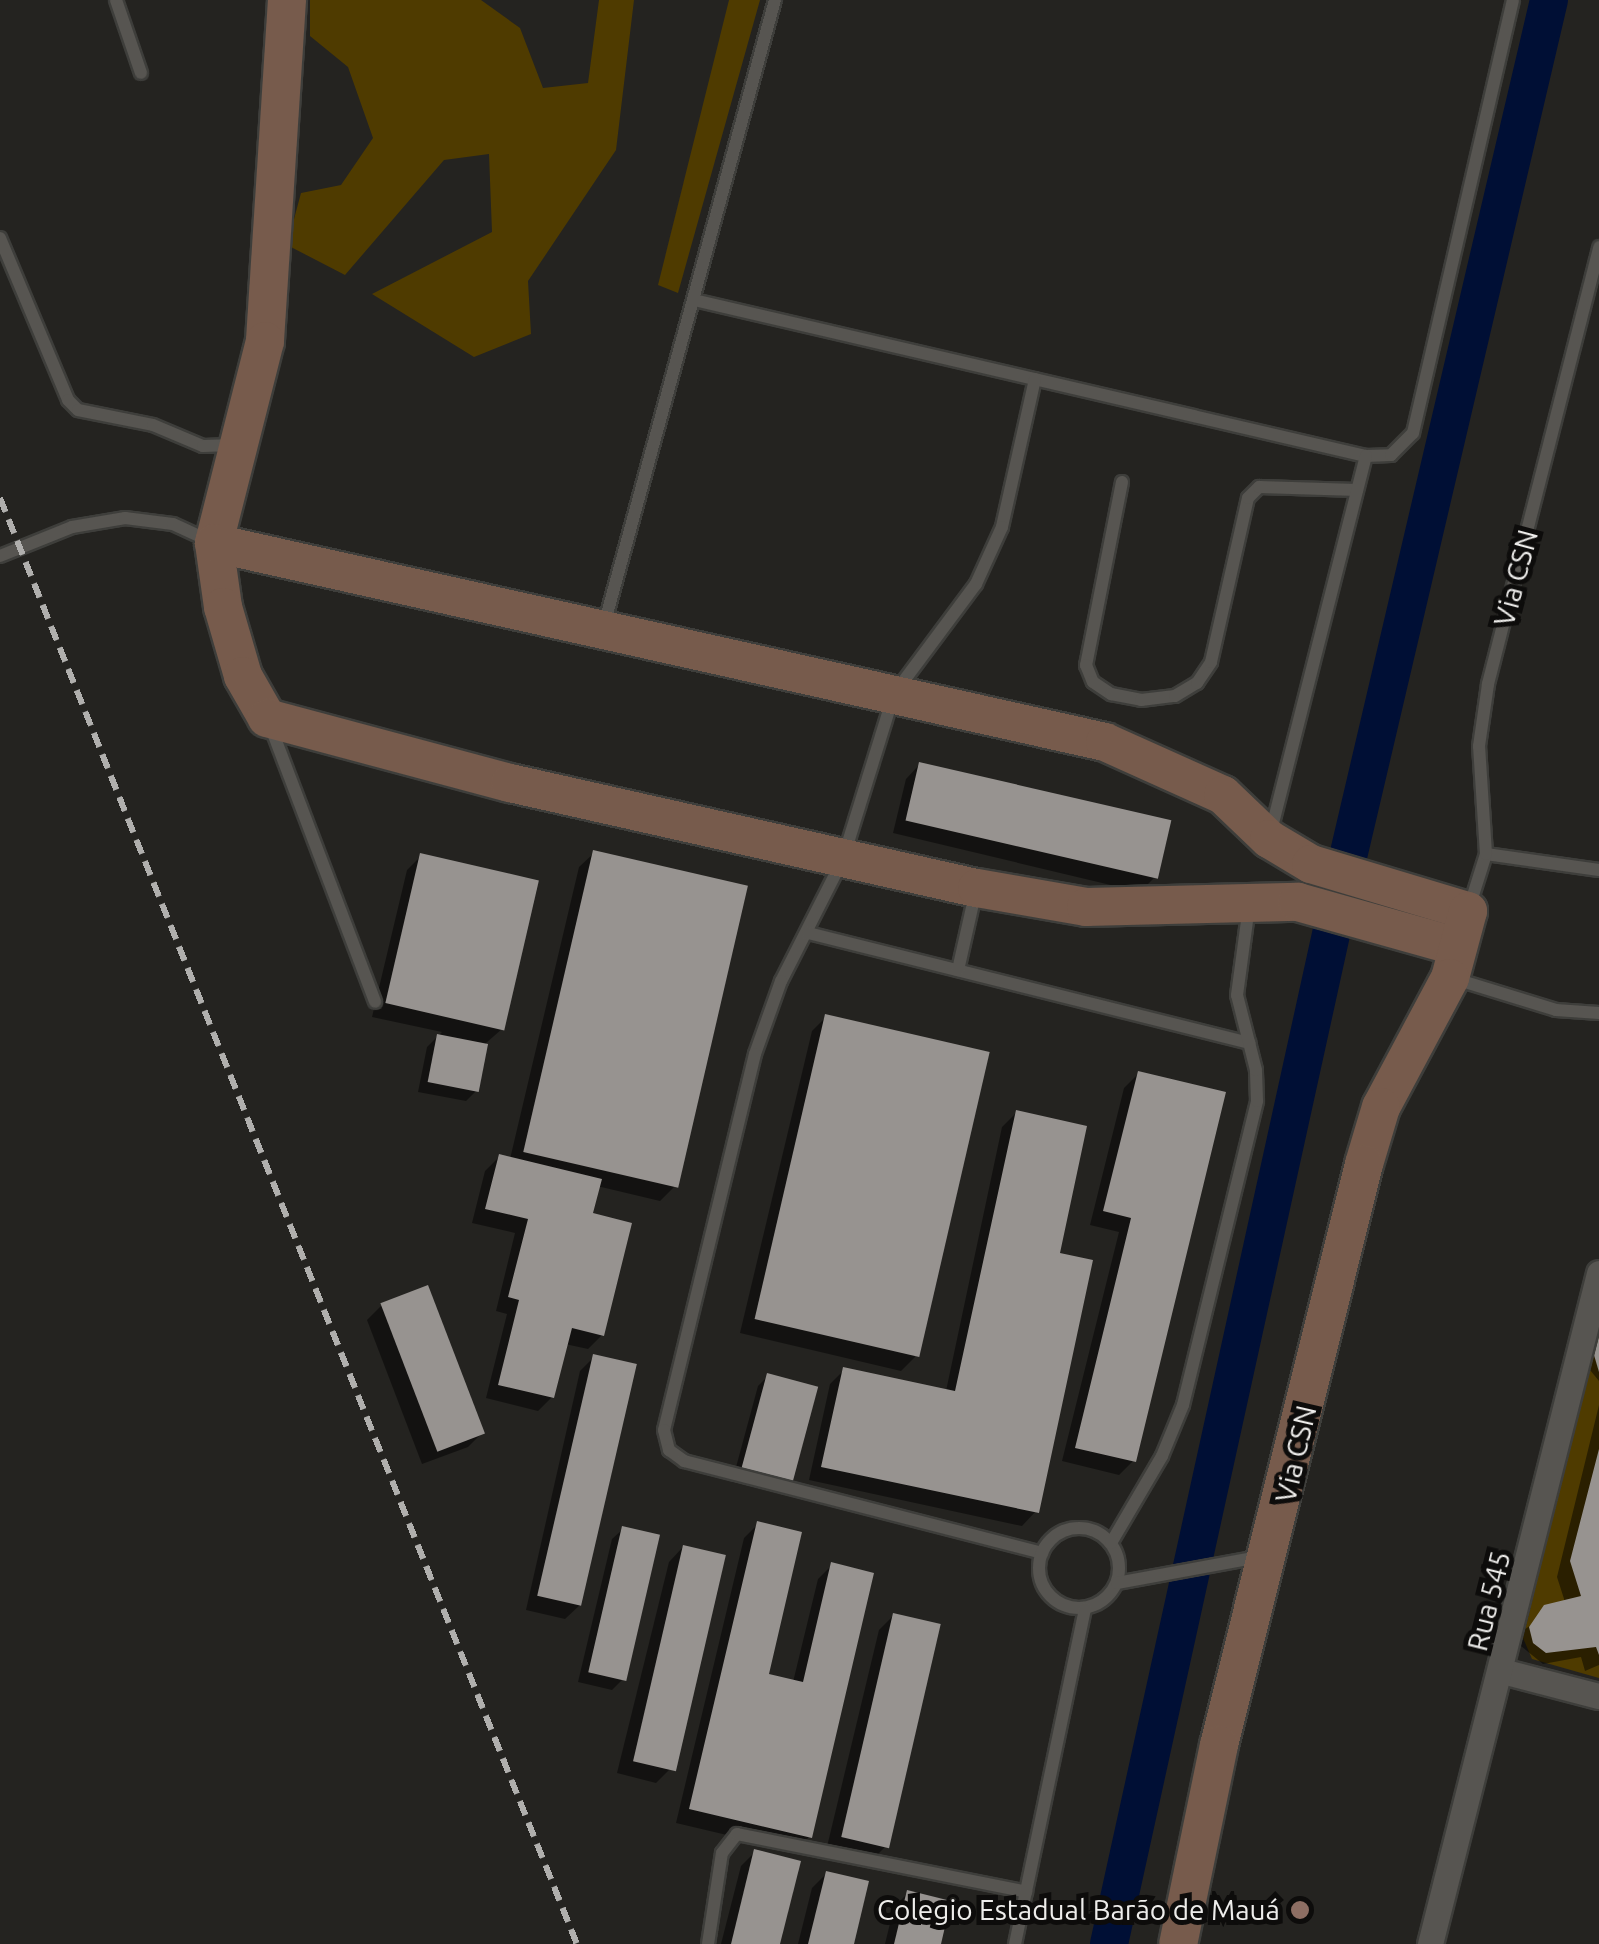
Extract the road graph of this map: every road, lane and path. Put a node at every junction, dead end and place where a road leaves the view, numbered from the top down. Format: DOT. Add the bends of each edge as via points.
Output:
graph roads {
  1 [pos="116,0"];
  2 [pos="287,0"];
  3 [pos="775,0"];
  4 [pos="1513,0"];
  5 [pos="141,72"];
  6 [pos="0,238"];
  7 [pos="1599,247"];
  8 [pos="694,300"];
  9 [pos="1035,379"];
  10 [pos="239,444"];
  11 [pos="1366,456"];
  12 [pos="1122,482"];
  13 [pos="1357,490"];
  14 [pos="214,544"];
  15 [pos="0,556"];
  16 [pos="602,632"];
  17 [pos="894,694"];
  18 [pos="267,718"];
  19 [pos="1268,839"];
  20 [pos="1486,854"];
  21 [pos="843,859"];
  22 [pos="1599,870"];
  23 [pos="977,888"];
  24 [pos="1250,900"];
  25 [pos="1408,912"];
  26 [pos="808,933"];
  27 [pos="1459,945"];
  28 [pos="958,970"];
  29 [pos="375,1002"];
  30 [pos="1599,1013"];
  31 [pos="1249,1043"];
  32 [pos="1599,1273"];
  33 [pos="1111,1543"];
  34 [pos="1042,1553"];
  35 [pos="1258,1558"];
  36 [pos="1117,1583"];
  37 [pos="1085,1608"];
  38 [pos="1502,1671"];
  39 [pos="1599,1696"];
  40 [pos="1026,1892"];
  41 [pos="1431,1943"];
  42 [pos="708,1944"];
  43 [pos="1015,1944"];
  44 [pos="1178,1944"];
  1 -- 5 [label="lane"];
  2 -- 10 [label="street" via="265,341"];
  3 -- 8 [label="lane"];
  4 -- 11 [label="lane" via="1413,433 1391,454"];
  6 -- 10 [label="lane" via="78,410 153,425 203,446"];
  7 -- 20 [label="lane, Via CSN" via="1488,684 1479,746"];
  8 -- 9 [label="lane"];
  8 -- 16 [label="lane"];
  9 -- 11 [label="lane"];
  9 -- 17 [label="lane" via="1002,527 976,584"];
  10 -- 14 [label="street"];
  11 -- 13 [label="lane"];
  12 -- 13 [label="lane" via="1086,664 1102,688 1140,700 1176,696 1211,662 1248,498 1259,487"];
  13 -- 19 [label="lane"];
  14 -- 15 [label="lane" via="173,524 125,518 72,527"];
  14 -- 16 [label="street"];
  14 -- 18 [label="street" via="222,606 243,676"];
  16 -- 17 [label="street"];
  17 -- 19 [label="street" via="1028,722 1163,763 1223,794"];
  17 -- 21 [label="lane"];
  18 -- 21 [label="street" via="510,783"];
  18 -- 29 [label="lane"];
  19 -- 24 [label="street"];
  19 -- 25 [label="street"];
  20 -- 22 [label="lane"];
  20 -- 27 [label="lane, Via CSN"];
  21 -- 23 [label="street"];
  21 -- 26 [label="lane"];
  23 -- 24 [label="street" via="1086,907 1180,909"];
  23 -- 28 [label="lane"];
  24 -- 25 [label="street"];
  24 -- 31 [label="lane" via="1237,973"];
  25 -- 27 [label="street"];
  26 -- 28 [label="lane"];
  26 -- 34 [label="lane" via="781,981 755,1054 664,1430 669,1450 684,1461"];
  27 -- 30 [label="lane" via="1556,1010"];
  27 -- 35 [label="street, Via CSN" via="1381,1107"];
  28 -- 31 [label="lane"];
  31 -- 33 [label="lane" via="1257,1101 1183,1406"];
  32 -- 38 [label="street, Rua 545"];
  33 -- 34 [label="lane" via="1074,1528"];
  33 -- 36 [label="lane" via="1120,1569"];
  34 -- 37 [label="lane" via="1038,1566 1048,1593"];
  35 -- 36 [label="lane"];
  35 -- 44 [label="street, Via CSN"];
  36 -- 37 [label="lane" via="1110,1595"];
  37 -- 40 [label="lane"];
  38 -- 39 [label="street"];
  38 -- 41 [label="street, Rua 545"];
  40 -- 42 [label="lane" via="737,1834 722,1853"];
  40 -- 43 [label="lane"];
}
